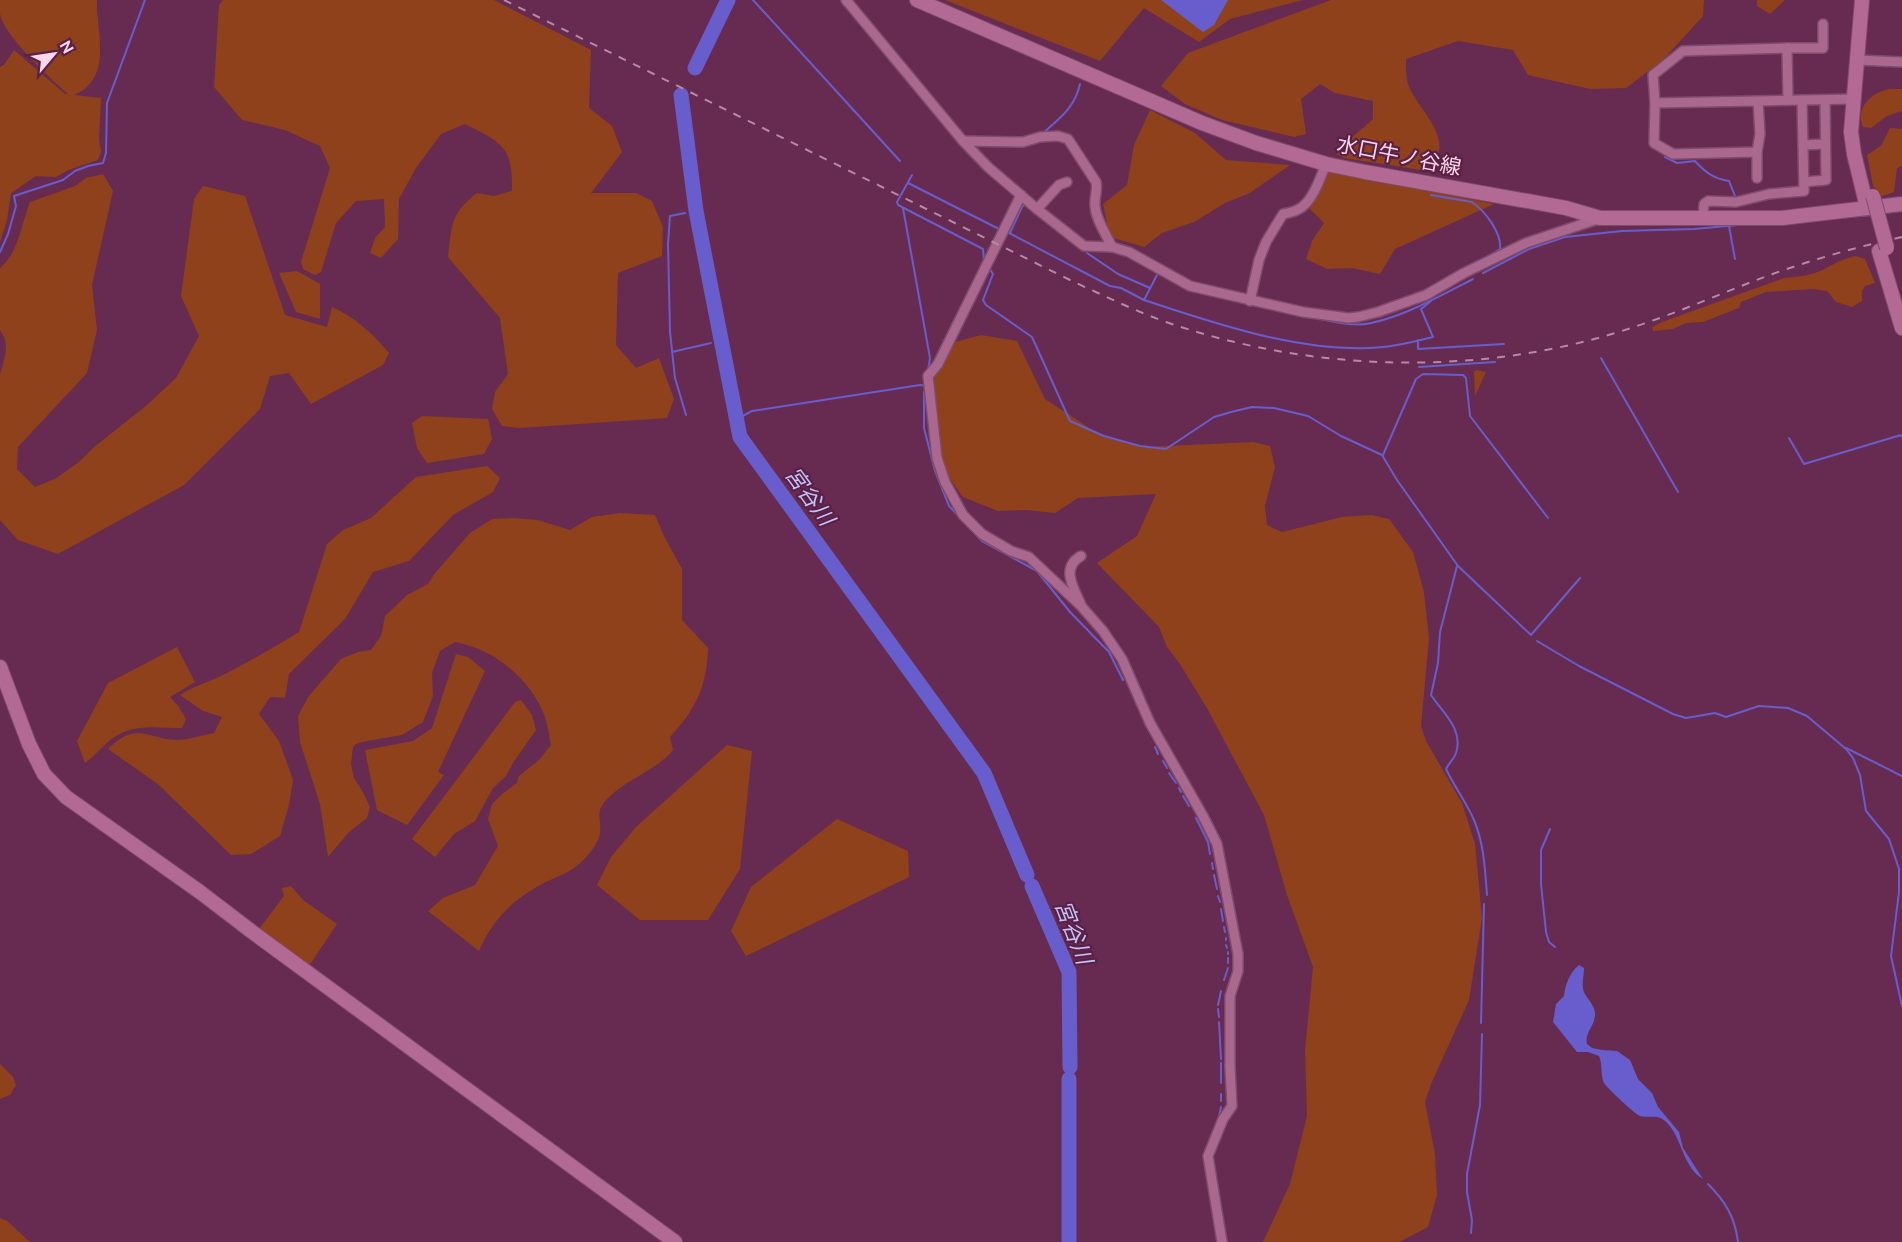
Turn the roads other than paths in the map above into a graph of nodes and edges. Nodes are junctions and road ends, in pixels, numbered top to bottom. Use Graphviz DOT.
graph roads {
  1 [pos="846,0"];
  2 [pos="917,0"];
  3 [pos="1862,0"];
  4 [pos="1823,24"];
  5 [pos="1787,48"];
  6 [pos="1857,60"];
  7 [pos="1902,62"];
  8 [pos="1854,99"];
  9 [pos="1788,100"];
  10 [pos="1802,100"];
  11 [pos="1825,100"];
  12 [pos="1758,101"];
  13 [pos="1655,103"];
  14 [pos="963,141"];
  15 [pos="1825,144"];
  16 [pos="1803,145"];
  17 [pos="1757,152"];
  18 [pos="1326,164"];
  19 [pos="1757,178"];
  20 [pos="1067,182"];
  21 [pos="1804,182"];
  22 [pos="1021,195"];
  23 [pos="1902,204"];
  24 [pos="1036,208"];
  25 [pos="1703,217"];
  26 [pos="1600,218"];
  27 [pos="1112,247"];
  28 [pos="1883,249"];
  29 [pos="1250,301"];
  30 [pos="1902,312"];
  31 [pos="1902,328"];
  32 [pos="1081,556"];
  33 [pos="1082,607"];
  34 [pos="0,667"];
  35 [pos="675,1242"];
  36 [pos="1222,1242"];
  1 -- 14 [label="street"];
  2 -- 18 [label="street, 水口牛ノ谷線"];
  3 -- 6 [label="street"];
  4 -- 5 [label="street"];
  5 -- 9 [label="street"];
  5 -- 13 [label="street"];
  6 -- 7 [label="street"];
  6 -- 8 [label="street"];
  8 -- 11 [label="street"];
  8 -- 28 [label="street, bridge"];
  9 -- 10 [label="street"];
  9 -- 12 [label="street"];
  10 -- 11 [label="street"];
  10 -- 16 [label="street"];
  11 -- 15 [label="street"];
  12 -- 13 [label="street"];
  12 -- 17 [label="street"];
  13 -- 17 [label="street"];
  14 -- 22 [label="street"];
  14 -- 27 [label="street"];
  15 -- 16 [label="street"];
  15 -- 21 [label="street"];
  16 -- 21 [label="street"];
  17 -- 19 [label="street"];
  18 -- 26 [label="street, 水口牛ノ谷線"];
  18 -- 29 [label="street"];
  20 -- 24 [label="street"];
  21 -- 25 [label="street"];
  22 -- 24 [label="street"];
  22 -- 33 [label="street"];
  23 -- 25 [label="street, 水口牛ノ谷線"];
  24 -- 27 [label="street"];
  25 -- 26 [label="street, 水口牛ノ谷線"];
  26 -- 29 [label="street"];
  27 -- 29 [label="street"];
  28 -- 30 [label="street"];
  28 -- 31 [label="street"];
  32 -- 33 [label="street"];
  33 -- 36 [label="street"];
  34 -- 35 [label="street"];
}
